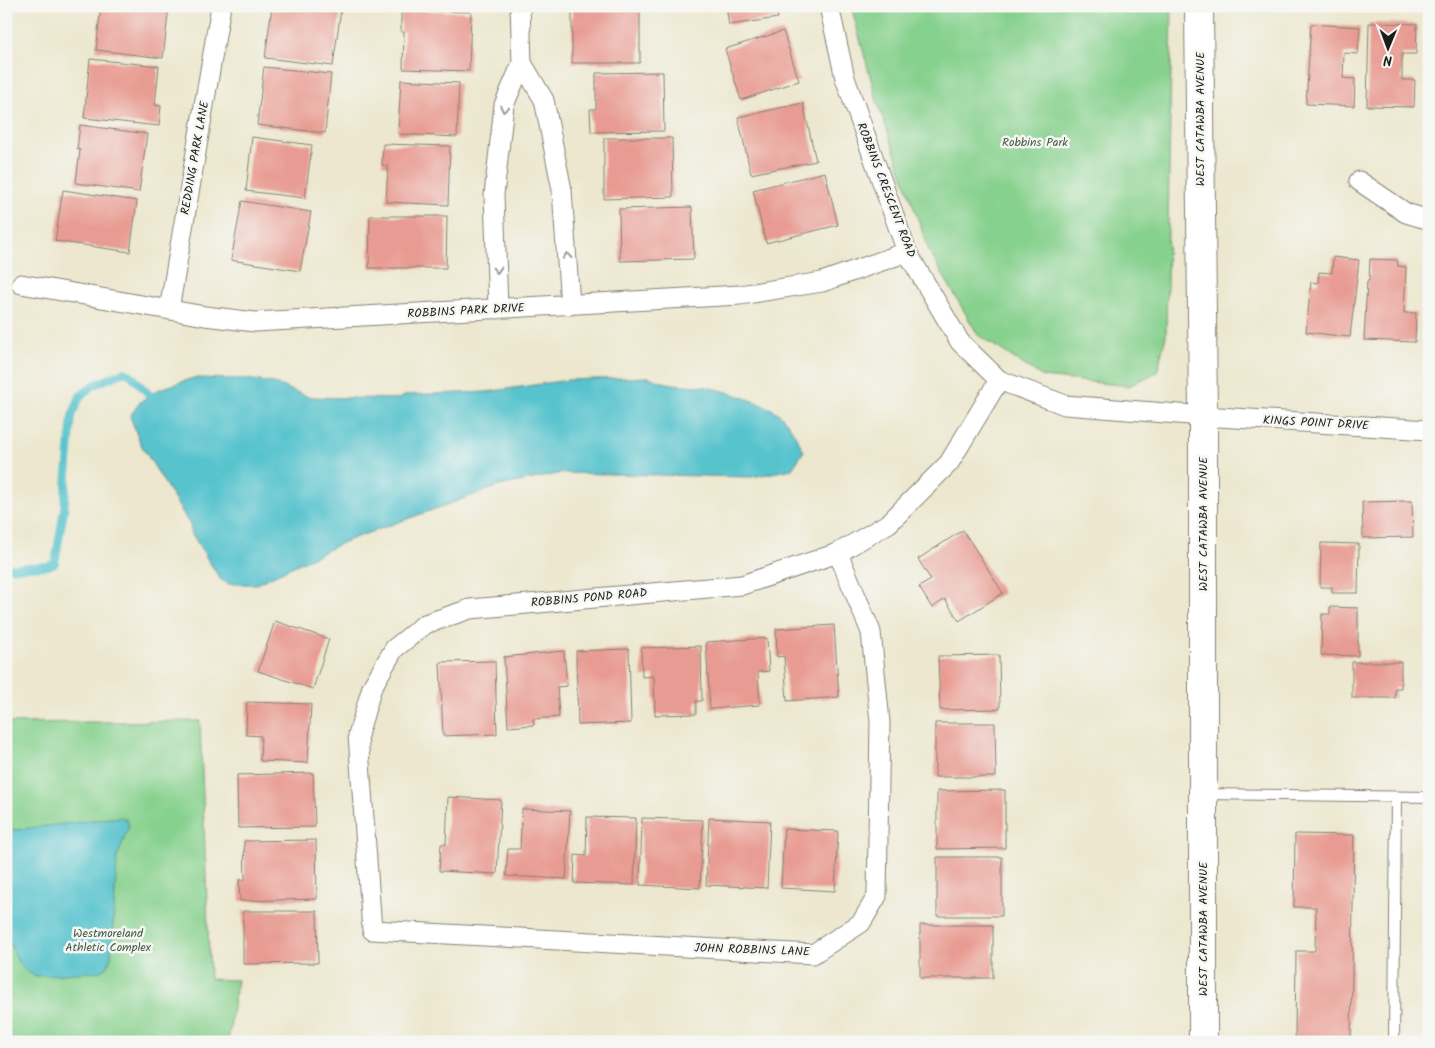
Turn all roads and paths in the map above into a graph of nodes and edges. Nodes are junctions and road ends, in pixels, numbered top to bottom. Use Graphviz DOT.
graph roads {
  1 [pos="221,6"];
  2 [pos="520,6"];
  3 [pos="829,6"];
  4 [pos="1199,6"];
  5 [pos="522,63"];
  6 [pos="1358,181"];
  7 [pos="1429,220"];
  8 [pos="907,252"];
  9 [pos="21,284"];
  10 [pos="570,305"];
  11 [pos="498,309"];
  12 [pos="169,310"];
  13 [pos="1000,380"];
  14 [pos="1203,416"];
  15 [pos="1429,430"];
  16 [pos="838,553"];
  17 [pos="1203,794"];
  18 [pos="1396,797"];
  19 [pos="1429,797"];
  20 [pos="372,930"];
  21 [pos="1203,1042"];
  22 [pos="1394,1042"];
  1 -- 12 [label="street, REDDING PARK LANE"];
  2 -- 5 [label="street"];
  3 -- 8 [label="street, ROBBINS CRESCENT ROAD"];
  4 -- 14 [label="main road, WEST CATAWBA AVENUE"];
  10 -- 5 [label="street, one-way"];
  5 -- 11 [label="street, one-way"];
  6 -- 7 [label="street"];
  8 -- 10 [label="street, ROBBINS PARK DRIVE"];
  8 -- 13 [label="street, ROBBINS CRESCENT ROAD"];
  9 -- 12 [label="street, ROBBINS PARK DRIVE"];
  10 -- 11 [label="street, ROBBINS PARK DRIVE"];
  11 -- 12 [label="street, ROBBINS PARK DRIVE"];
  13 -- 14 [label="street, ROBBINS CRESCENT ROAD"];
  13 -- 16 [label="street, ROBBINS POND ROAD"];
  14 -- 15 [label="street, KINGS POINT DRIVE"];
  14 -- 17 [label="main road, WEST CATAWBA AVENUE"];
  16 -- 20 [label="street, ROBBINS POND ROAD"];
  16 -- 20 [label="street, JOHN ROBBINS LANE"];
  17 -- 18 [label="lane"];
  17 -- 21 [label="main road, WEST CATAWBA AVENUE"];
  18 -- 19 [label="lane"];
  18 -- 22 [label="lane"];
}
